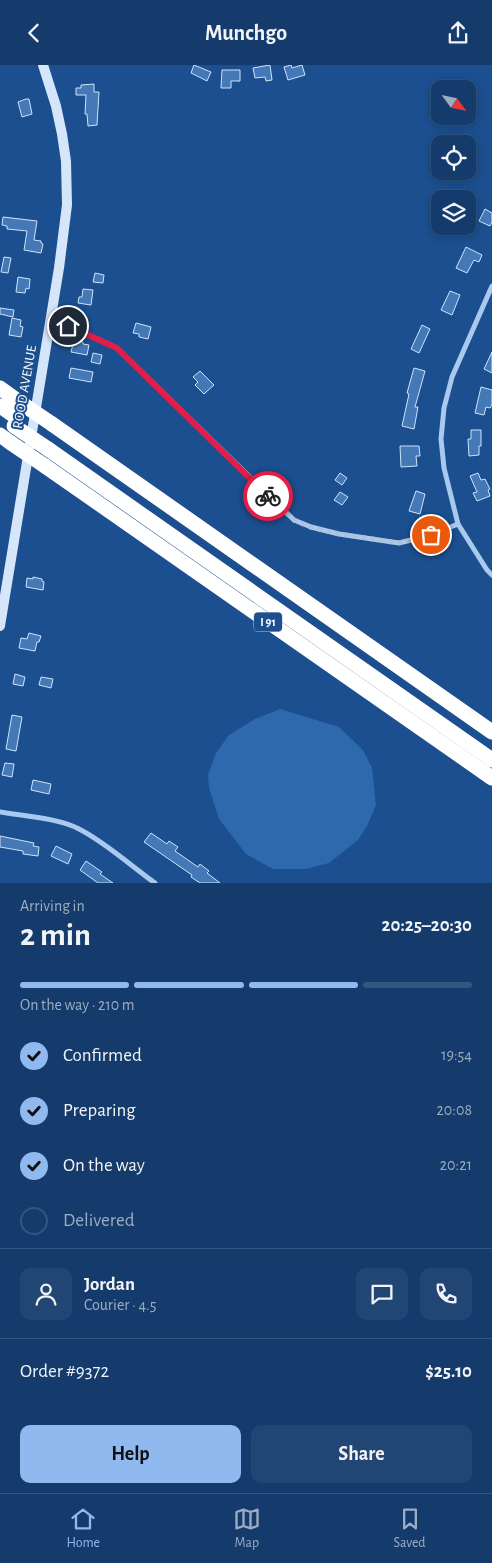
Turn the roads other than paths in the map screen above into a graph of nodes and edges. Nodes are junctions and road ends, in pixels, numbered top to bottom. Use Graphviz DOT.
graph roads {
  1 [pos="43,65"];
  2 [pos="492,287"];
  3 [pos="51,318"];
  4 [pos="0,388"];
  5 [pos="0,406"];
  6 [pos="0,416"];
  7 [pos="15,421"];
  8 [pos="6,439"];
  9 [pos="49,445"];
  10 [pos="458,524"];
  11 [pos="492,575"];
  12 [pos="0,626"];
  13 [pos="492,732"];
  14 [pos="492,750"];
  15 [pos="492,760"];
  16 [pos="492,778"];
  17 [pos="0,812"];
  18 [pos="155,883"];
  1 -- 3 [label="street, ROOD AVENUE"];
  2 -- 10 [label="street"];
  3 -- 10 [label="street"];
  3 -- 12 [label="street, ROOD AVENUE"];
  4 -- 13 [label="highway, bridge"];
  5 -- 7 [label="highway"];
  6 -- 7 [label="highway"];
  7 -- 9 [label="highway"];
  8 -- 16 [label="highway, I 91, bridge"];
  9 -- 14 [label="highway"];
  9 -- 15 [label="highway"];
  10 -- 11 [label="street"];
  17 -- 18 [label="street"];
}
